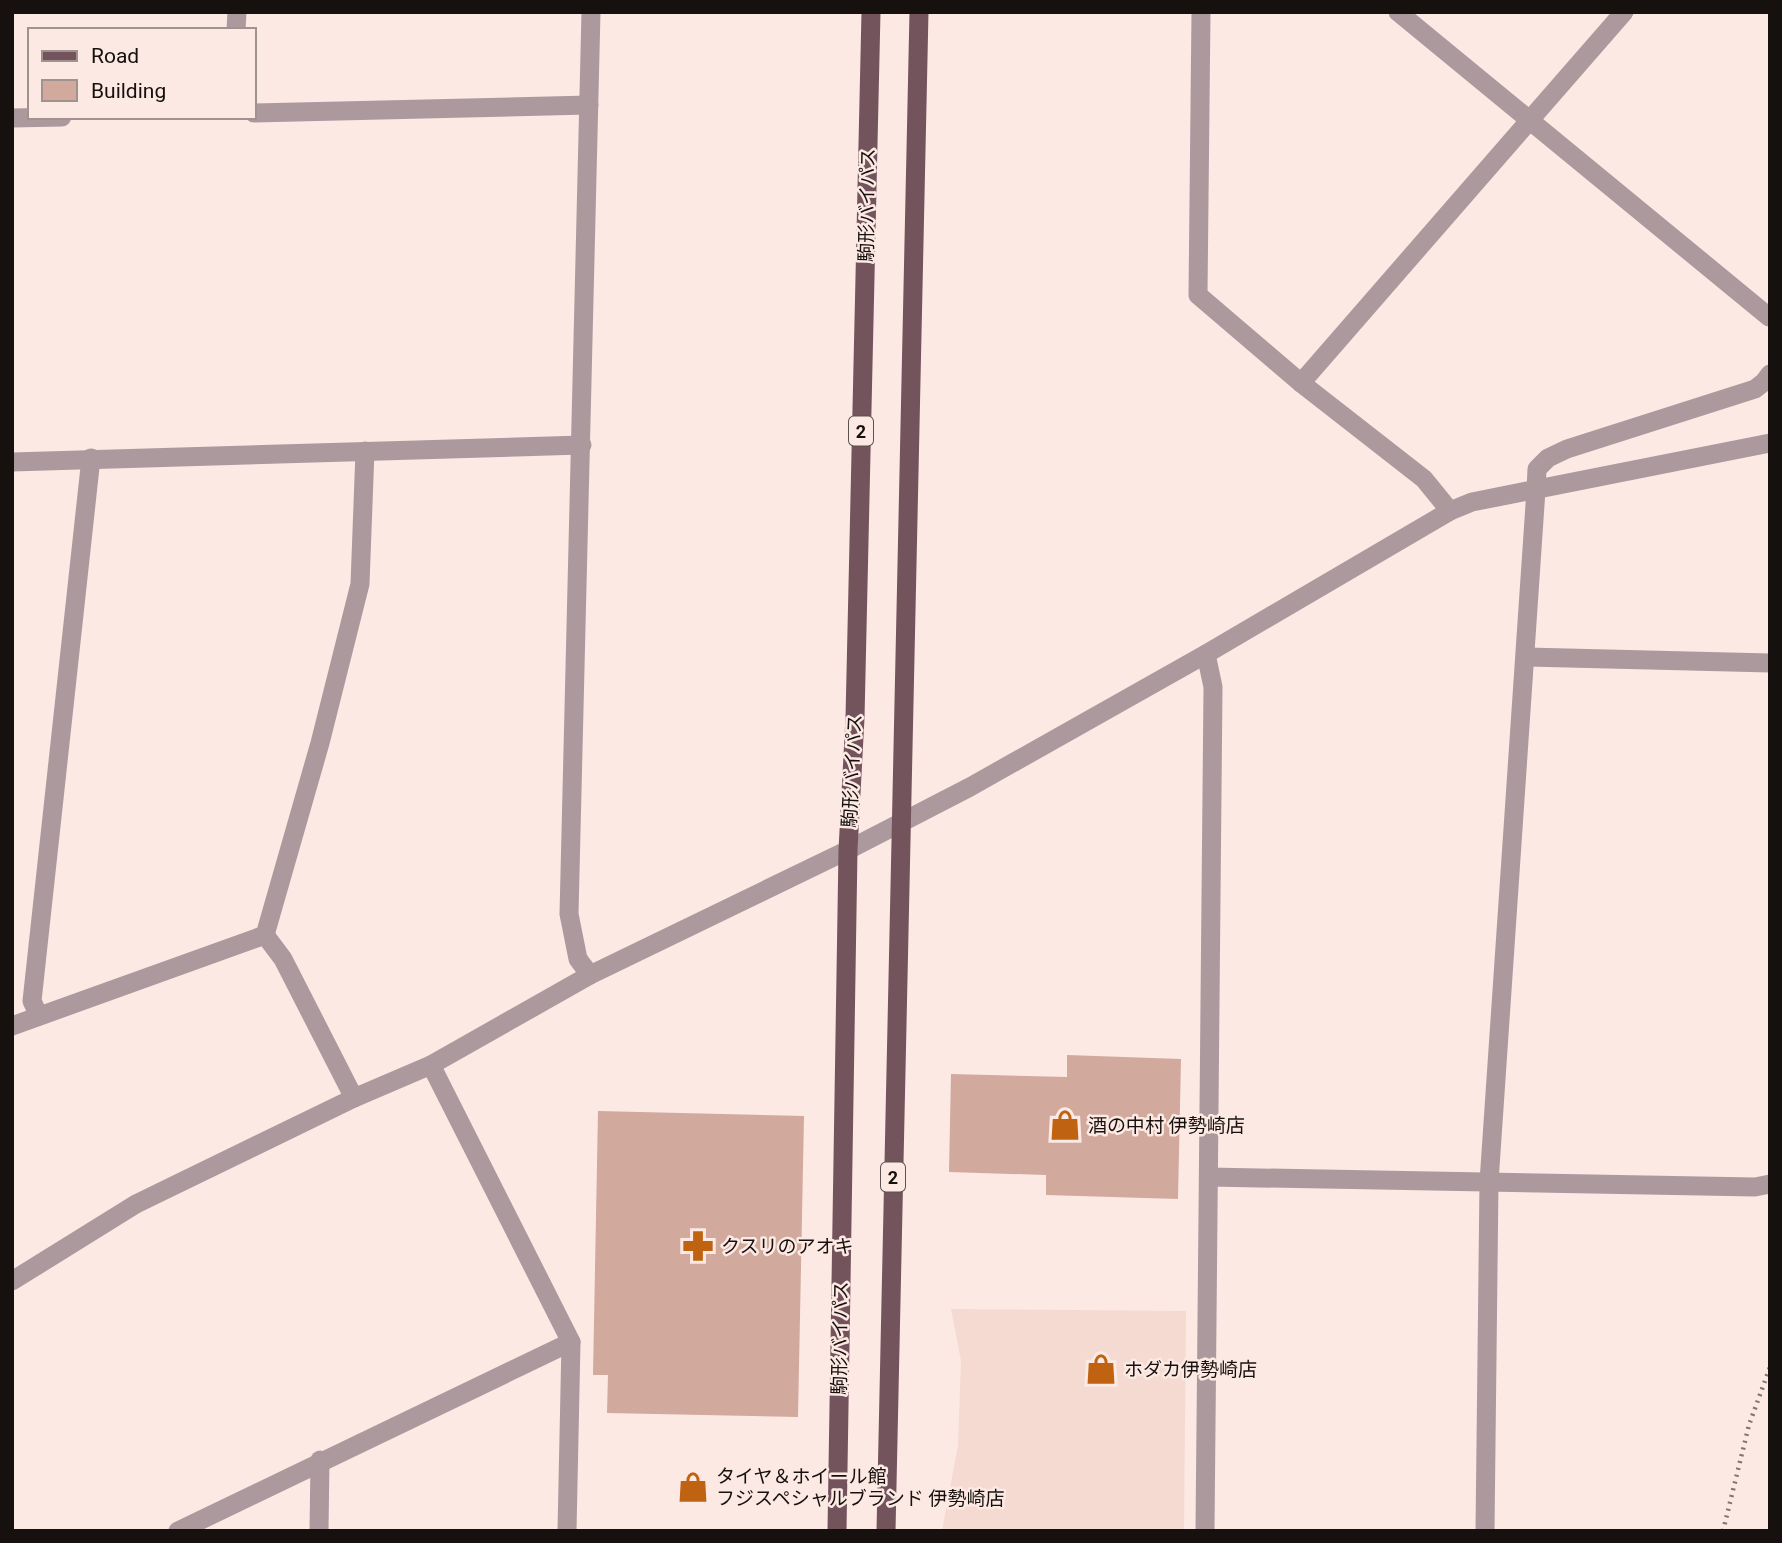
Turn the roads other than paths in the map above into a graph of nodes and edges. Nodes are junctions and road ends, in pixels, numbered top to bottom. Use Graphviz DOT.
graph roads {
  1 [pos="591,12"];
  2 [pos="871,12"];
  3 [pos="919,12"];
  4 [pos="1201,12"];
  5 [pos="1398,12"];
  6 [pos="1624,12"];
  7 [pos="589,105"];
  8 [pos="256,114"];
  9 [pos="1529,121"];
  10 [pos="1770,317"];
  11 [pos="1770,374"];
  12 [pos="1301,383"];
  13 [pos="1770,443"];
  14 [pos="582,445"];
  15 [pos="365,451"];
  16 [pos="91,458"];
  17 [pos="12,462"];
  18 [pos="1536,490"];
  19 [pos="1450,512"];
  20 [pos="1206,654"];
  21 [pos="1527,657"];
  22 [pos="1770,663"];
  23 [pos="900,823"];
  24 [pos="848,850"];
  25 [pos="265,934"];
  26 [pos="590,975"];
  27 [pos="39,1016"];
  28 [pos="12,1026"];
  29 [pos="431,1065"];
  30 [pos="354,1098"];
  31 [pos="1209,1177"];
  32 [pos="1489,1182"];
  33 [pos="1770,1184"];
  34 [pos="12,1281"];
  35 [pos="571,1342"];
  36 [pos="320,1460"];
  37 [pos="178,1531"];
  38 [pos="319,1531"];
  39 [pos="567,1531"];
  40 [pos="837,1531"];
  41 [pos="886,1531"];
  42 [pos="1205,1531"];
  43 [pos="1485,1531"];
  1 -- 7 [label="street"];
  2 -- 24 [label="main road, 駒形バイパス / 2"];
  3 -- 23 [label="main road, 2"];
  4 -- 12 [label="street"];
  5 -- 9 [label="street"];
  6 -- 9 [label="street"];
  7 -- 8 [label="street"];
  7 -- 14 [label="street"];
  9 -- 10 [label="street"];
  9 -- 12 [label="street"];
  11 -- 18 [label="street"];
  12 -- 19 [label="street"];
  13 -- 18 [label="street"];
  14 -- 15 [label="street"];
  14 -- 26 [label="street"];
  15 -- 16 [label="street"];
  15 -- 25 [label="street"];
  16 -- 17 [label="street"];
  16 -- 27 [label="street"];
  18 -- 19 [label="street"];
  18 -- 21 [label="street"];
  19 -- 20 [label="street"];
  20 -- 23 [label="street"];
  20 -- 31 [label="street"];
  21 -- 22 [label="street"];
  21 -- 32 [label="street"];
  23 -- 24 [label="street"];
  23 -- 41 [label="main road, 2"];
  24 -- 26 [label="street"];
  24 -- 40 [label="main road, 駒形バイパス / 2"];
  25 -- 27 [label="street"];
  25 -- 30 [label="street"];
  26 -- 29 [label="street"];
  27 -- 28 [label="street"];
  29 -- 30 [label="street"];
  29 -- 35 [label="street"];
  30 -- 34 [label="street"];
  31 -- 32 [label="street"];
  31 -- 42 [label="street"];
  32 -- 33 [label="street"];
  32 -- 43 [label="street"];
  35 -- 36 [label="street"];
  35 -- 39 [label="street"];
  36 -- 37 [label="street"];
  36 -- 38 [label="street"];
}
